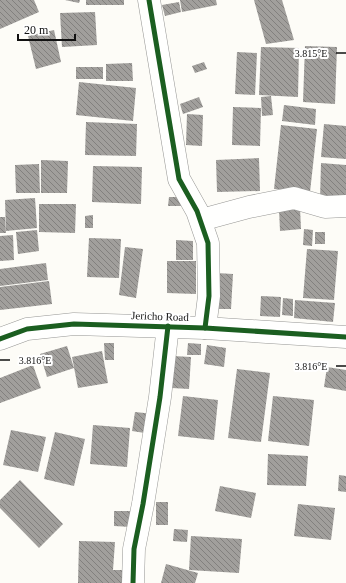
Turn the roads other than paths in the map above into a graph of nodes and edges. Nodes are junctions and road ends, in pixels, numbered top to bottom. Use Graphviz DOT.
graph roads {
  1 [pos="149,0"];
  2 [pos="346,206"];
  3 [pos="201,220"];
  4 [pos="168,326"];
  5 [pos="205,328"];
  6 [pos="346,337"];
  7 [pos="0,339"];
  8 [pos="133,583"];
  1 -- 3 [label="street"];
  2 -- 3 [label="street"];
  3 -- 5 [label="street"];
  4 -- 5 [label="street, Jericho Road"];
  4 -- 7 [label="street, Jericho Road"];
  4 -- 8 [label="street"];
  5 -- 6 [label="street, Jericho Road"];
}
